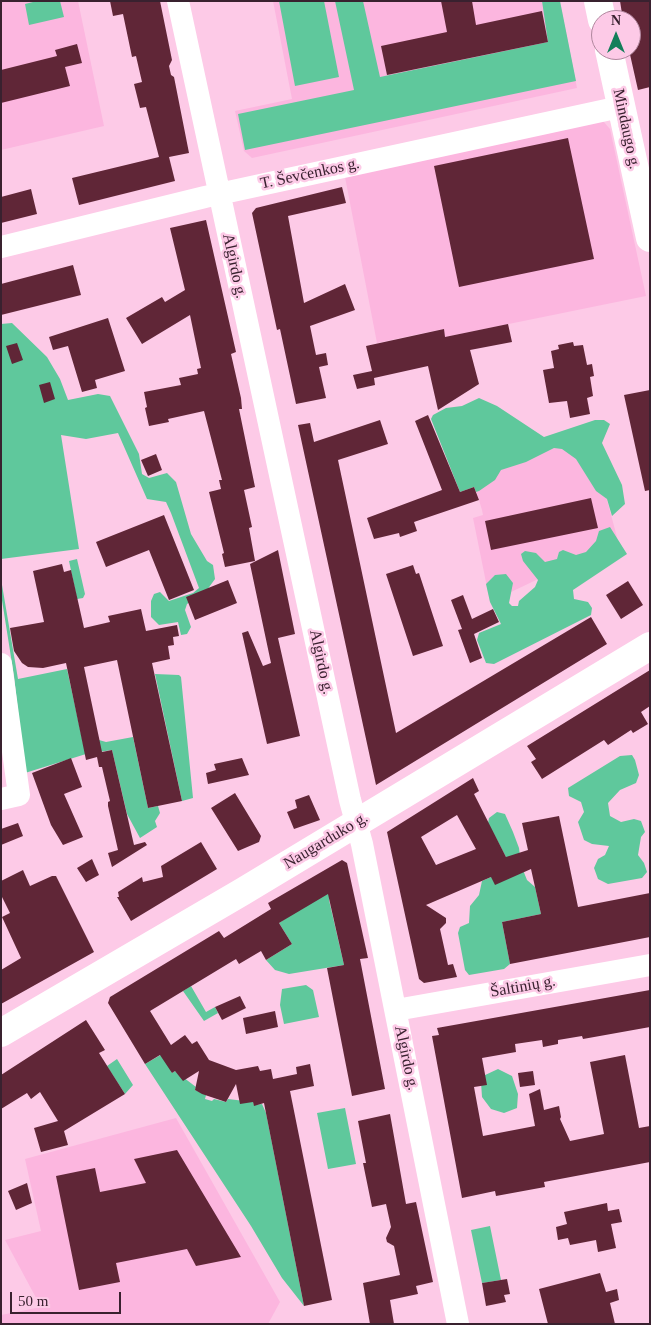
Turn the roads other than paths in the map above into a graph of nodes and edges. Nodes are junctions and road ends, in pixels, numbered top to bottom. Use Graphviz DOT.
graph roads {
  1 [pos="178,1"];
  2 [pos="611,60"];
  3 [pos="620,108"];
  4 [pos="219,194"];
  5 [pos="650,238"];
  6 [pos="1,247"];
  7 [pos="650,646"];
  8 [pos="1,664"];
  9 [pos="1,799"];
  10 [pos="356,822"];
  11 [pos="650,964"];
  12 [pos="396,1010"];
  13 [pos="1,1033"];
  14 [pos="458,1324"];
  1 -- 4 [label="street, Algirdo g."];
  2 -- 3 [label="main road, Mindaugo g."];
  3 -- 4 [label="street, T. Ševčenkos g."];
  3 -- 5 [label="main road, Mindaugo g."];
  4 -- 6 [label="street, T. Ševčenkos g."];
  4 -- 10 [label="street, Algirdo g."];
  7 -- 10 [label="main road, Naugarduko g."];
  8 -- 9 [label="street"];
  10 -- 12 [label="street, Algirdo g."];
  10 -- 13 [label="main road, Naugarduko g."];
  11 -- 12 [label="street, Šaltinių g."];
  12 -- 14 [label="street, Algirdo g."];
}
